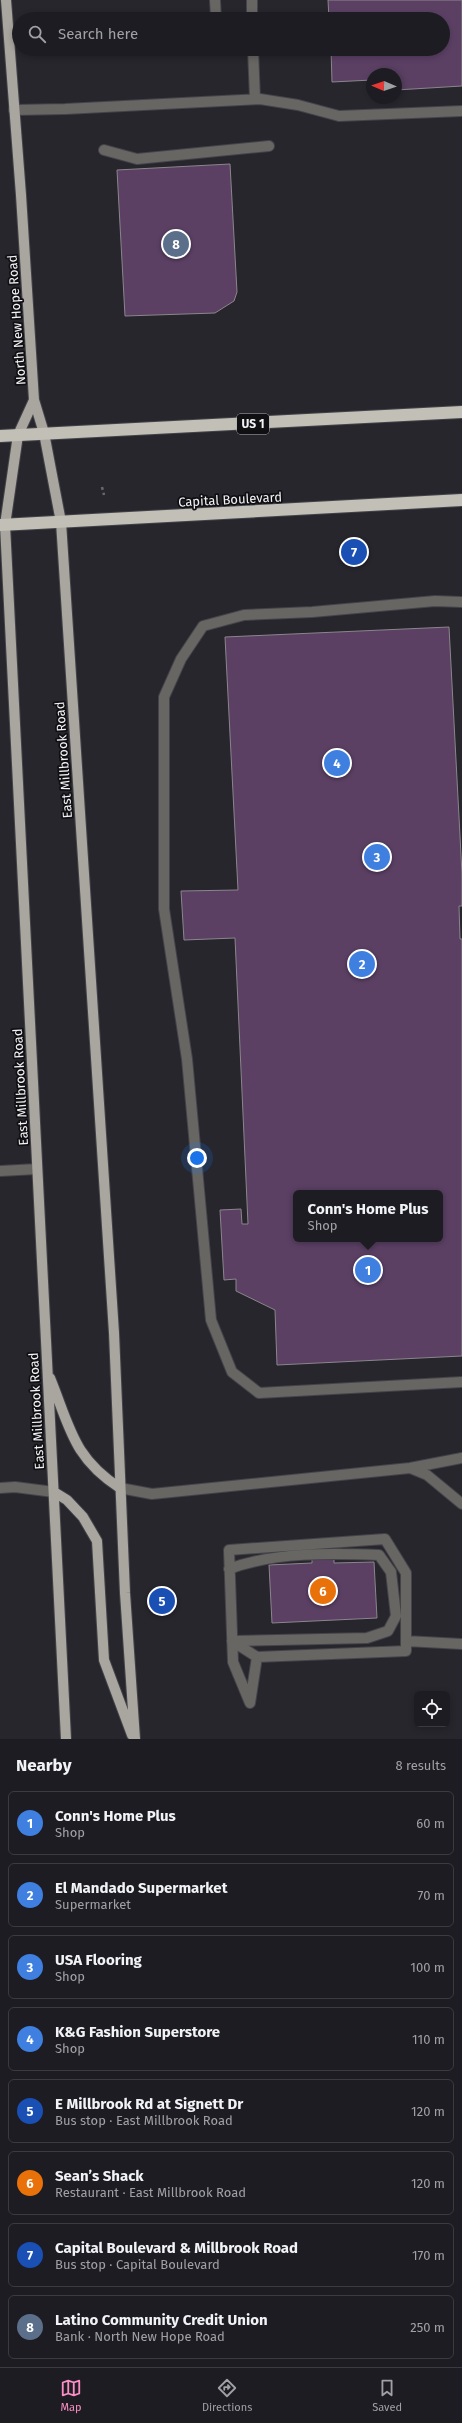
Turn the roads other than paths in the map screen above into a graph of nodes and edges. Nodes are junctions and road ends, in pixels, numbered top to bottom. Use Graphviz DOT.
graph roads {
  1 [pos="6,0"];
  2 [pos="214,0"];
  3 [pos="252,0"];
  4 [pos="215,12"];
  5 [pos="252,12"];
  6 [pos="253,56"];
  7 [pos="255,99"];
  8 [pos="14,110"];
  9 [pos="462,111"];
  10 [pos="269,146"];
  11 [pos="104,150"];
  12 [pos="34,400"];
  13 [pos="462,412"];
  14 [pos="44,433"];
  15 [pos="18,435"];
  16 [pos="0,436"];
  17 [pos="462,500"];
  18 [pos="61,522"];
  19 [pos="2,525"];
  20 [pos="462,602"];
  21 [pos="37,1168"];
  22 [pos="0,1171"];
  23 [pos="47,1371"];
  24 [pos="462,1382"];
  25 [pos="462,1458"];
  26 [pos="410,1468"];
  27 [pos="0,1488"];
  28 [pos="120,1488"];
  29 [pos="54,1492"];
  30 [pos="462,1504"];
  31 [pos="230,1569"];
  32 [pos="232,1641"];
  33 [pos="406,1641"];
  34 [pos="462,1644"];
  35 [pos="257,1657"];
  36 [pos="66,1739"];
  37 [pos="134,1739"];
  1 -- 8 [label="main road, North New Hope Road"];
  2 -- 4 [label="street"];
  3 -- 5 [label="street"];
  6 -- 7 [label="street"];
  7 -- 8 [label="street"];
  7 -- 9 [label="street"];
  8 -- 12 [label="main road, North New Hope Road"];
  10 -- 11 [label="street"];
  12 -- 14 [label="main road, North New Hope Road"];
  12 -- 15 [label="main road, North New Hope Road"];
  13 -- 14 [label="highway, US 1"];
  14 -- 15 [label="highway, US 1"];
  14 -- 18 [label="main road, North New Hope Road"];
  15 -- 16 [label="highway, US 1"];
  15 -- 19 [label="main road, East Millbrook Road"];
  17 -- 18 [label="highway, Capital Boulevard"];
  18 -- 19 [label="highway, Capital Boulevard"];
  18 -- 28 [label="main road, East Millbrook Road"];
  19 -- 21 [label="main road, East Millbrook Road"];
  20 -- 24 [label="street"];
  21 -- 22 [label="street"];
  21 -- 23 [label="main road, East Millbrook Road"];
  23 -- 28 [label="main road"];
  23 -- 29 [label="main road, East Millbrook Road"];
  25 -- 26 [label="street"];
  26 -- 28 [label="street"];
  26 -- 30 [label="street"];
  27 -- 29 [label="street"];
  28 -- 37 [label="main road, East Millbrook Road"];
  29 -- 36 [label="main road, East Millbrook Road"];
  29 -- 37 [label="main road"];
  31 -- 32 [label="street"];
  31 -- 32 [label="street"];
  31 -- 33 [label="street"];
  32 -- 35 [label="street"];
  32 -- 35 [label="street"];
  33 -- 34 [label="street"];
  33 -- 35 [label="street"];
}
